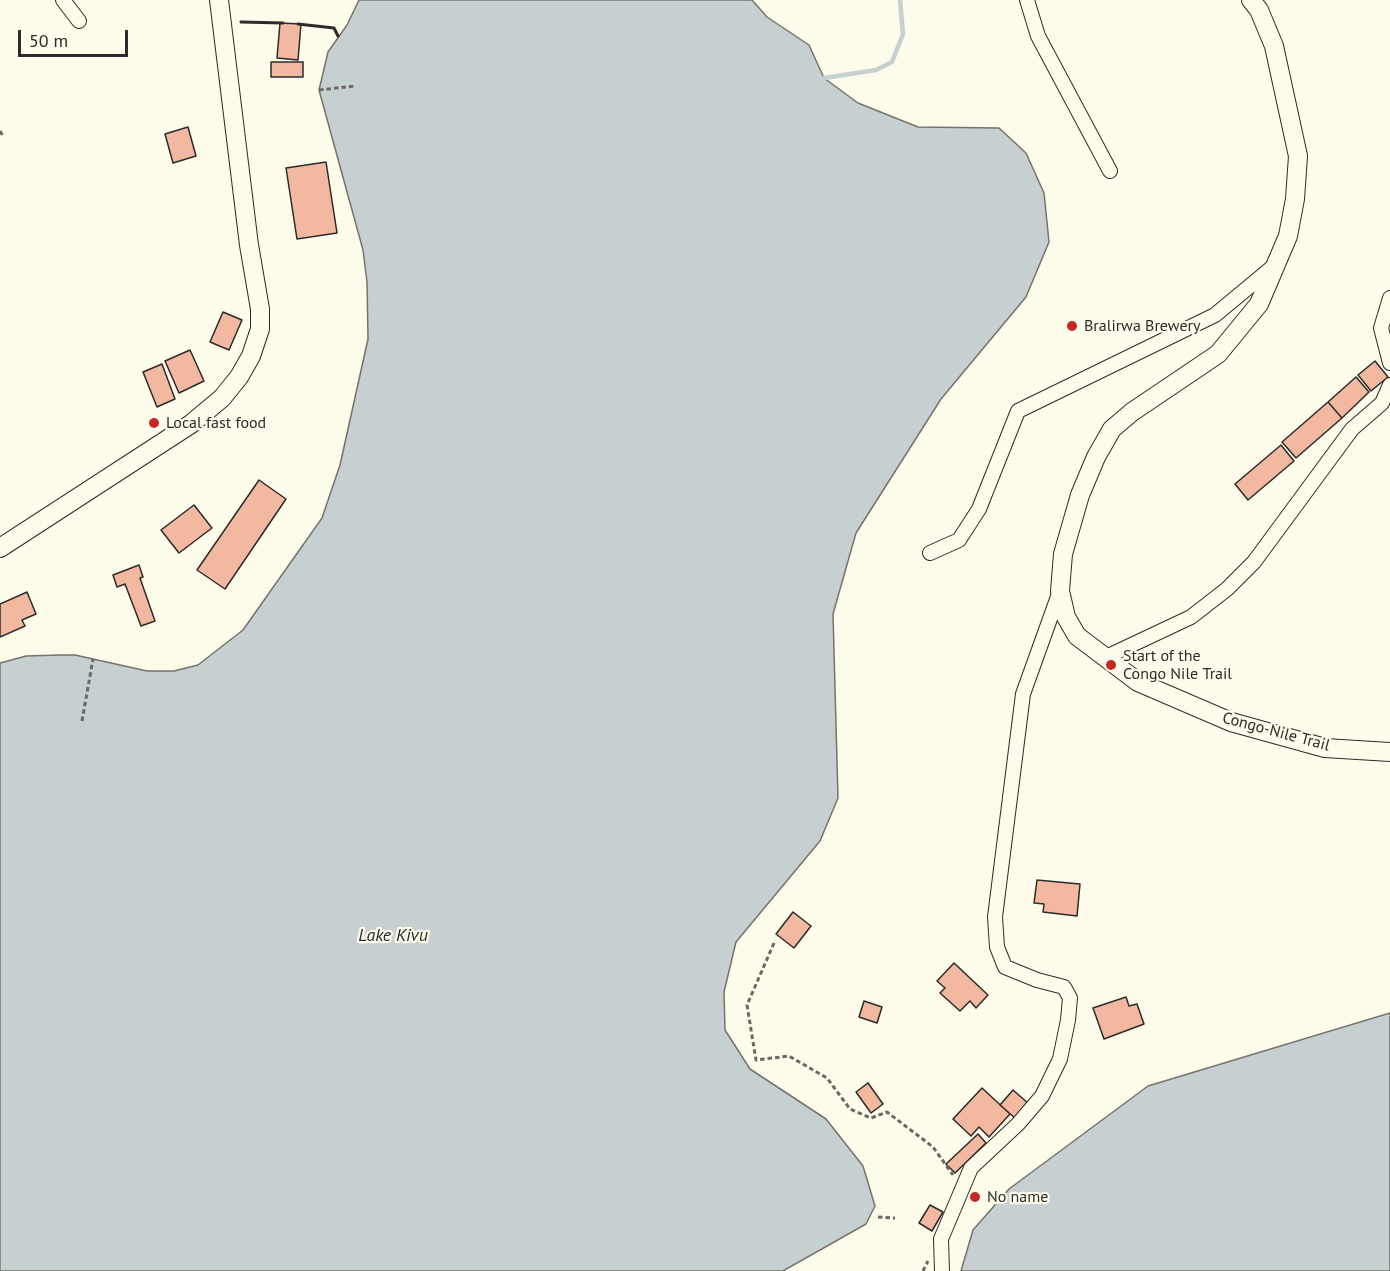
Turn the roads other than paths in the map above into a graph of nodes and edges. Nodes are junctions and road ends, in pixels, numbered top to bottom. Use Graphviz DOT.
graph roads {
  1 [pos="63,0"];
  2 [pos="219,0"];
  3 [pos="1027,0"];
  4 [pos="1251,0"];
  5 [pos="79,21"];
  6 [pos="1110,171"];
  7 [pos="1276,265"];
  8 [pos="1390,298"];
  9 [pos="1390,363"];
  10 [pos="1390,385"];
  11 [pos="0,548"];
  12 [pos="930,553"];
  13 [pos="1060,591"];
  14 [pos="1104,658"];
  15 [pos="1390,752"];
  16 [pos="942,1271"];
  1 -- 5 [label="street"];
  2 -- 11 [label="main road"];
  3 -- 6 [label="street"];
  4 -- 7 [label="main road, Congo-Nile Trail"];
  7 -- 12 [label="street"];
  7 -- 13 [label="main road, Congo-Nile Trail"];
  8 -- 9 [label="street"];
  10 -- 14 [label="street"];
  13 -- 14 [label="main road, Congo-Nile Trail"];
  13 -- 16 [label="street"];
  14 -- 15 [label="main road, Congo-Nile Trail"];
}
